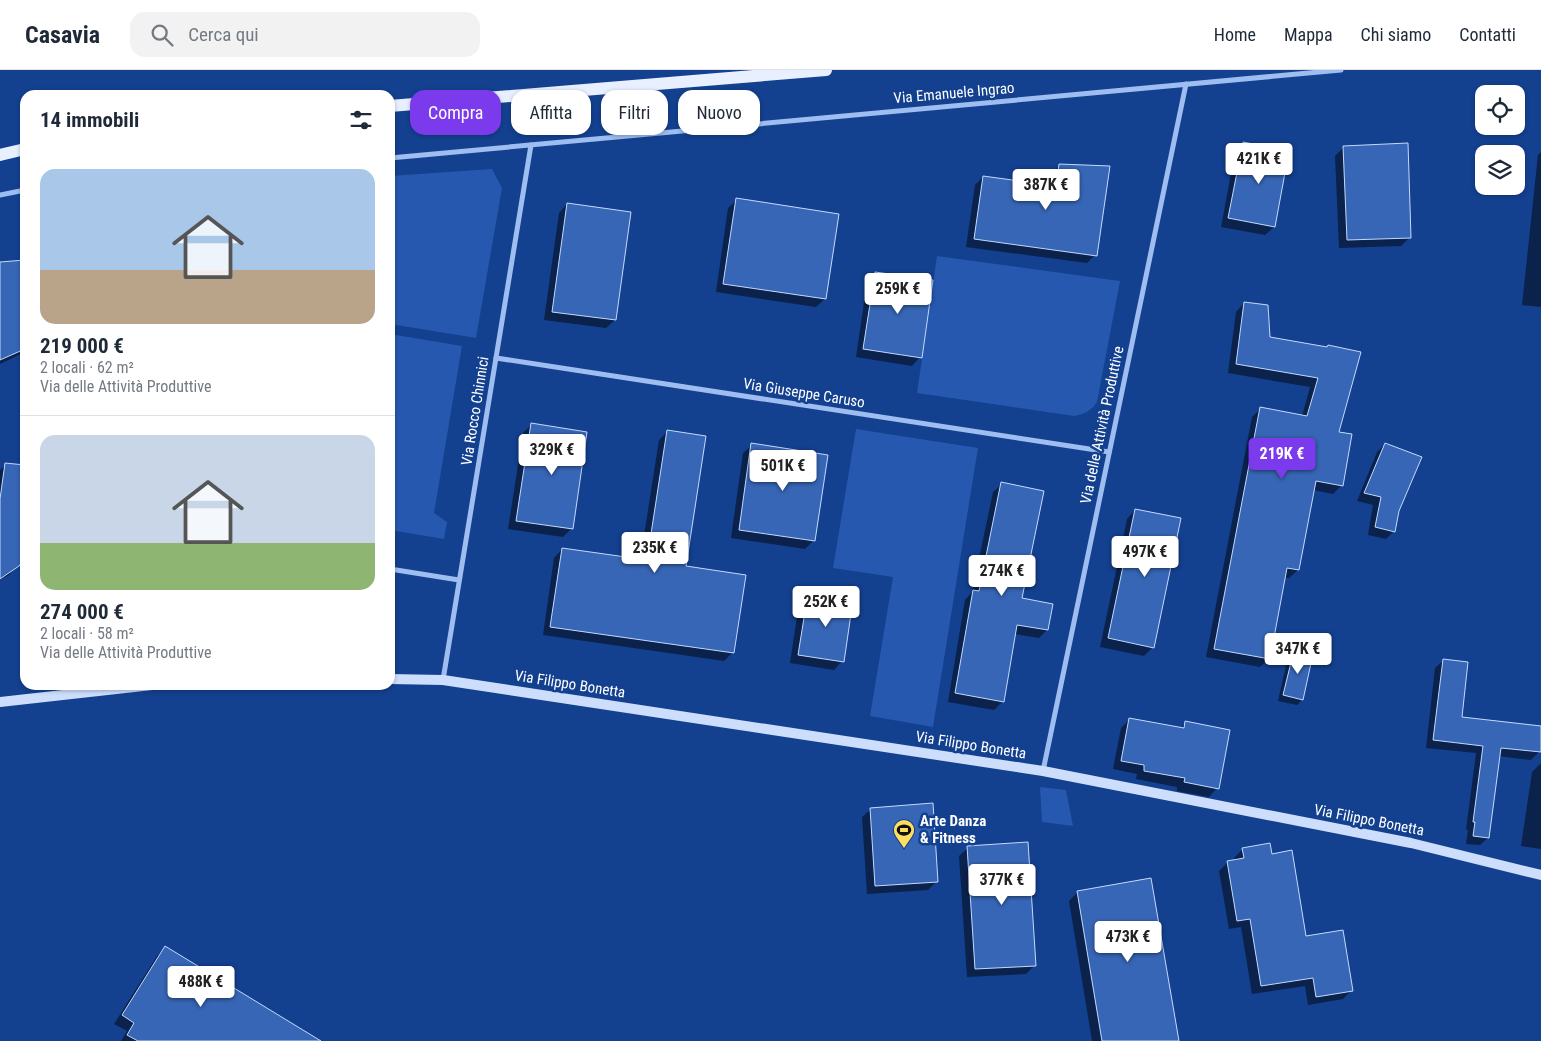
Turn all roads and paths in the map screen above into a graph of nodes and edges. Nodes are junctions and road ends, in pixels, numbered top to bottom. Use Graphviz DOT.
graph roads {
  1 [pos="826,70"];
  2 [pos="1341,70"];
  3 [pos="1186,84"];
  4 [pos="395,106"];
  5 [pos="531,145"];
  6 [pos="20,150"];
  7 [pos="0,154"];
  8 [pos="395,158"];
  9 [pos="20,191"];
  10 [pos="0,195"];
  11 [pos="496,358"];
  12 [pos="1109,452"];
  13 [pos="395,570"];
  14 [pos="459,580"];
  15 [pos="395,679"];
  16 [pos="443,680"];
  17 [pos="107,690"];
  18 [pos="0,702"];
  19 [pos="1043,771"];
  20 [pos="1541,875"];
  1 -- 4 [label="main road"];
  2 -- 3 [label="street, Via Emanuele Ingrao"];
  3 -- 5 [label="street, Via Emanuele Ingrao"];
  3 -- 12 [label="street, Via delle Attività Produttive"];
  5 -- 8 [label="street, Via Emanuele Ingrao"];
  5 -- 11 [label="street, Via Rocco Chinnici"];
  6 -- 7 [label="main road"];
  9 -- 10 [label="street"];
  11 -- 12 [label="street, Via Giuseppe Caruso"];
  11 -- 14 [label="street, Via Rocco Chinnici"];
  12 -- 19 [label="street, Via delle Attività Produttive"];
  13 -- 14 [label="street"];
  14 -- 16 [label="street, Via Rocco Chinnici"];
  15 -- 16 [label="street, Via Filippo Bonetta"];
  16 -- 19 [label="street, Via Filippo Bonetta"];
  17 -- 18 [label="street"];
  19 -- 20 [label="street, Via Filippo Bonetta"];
}
